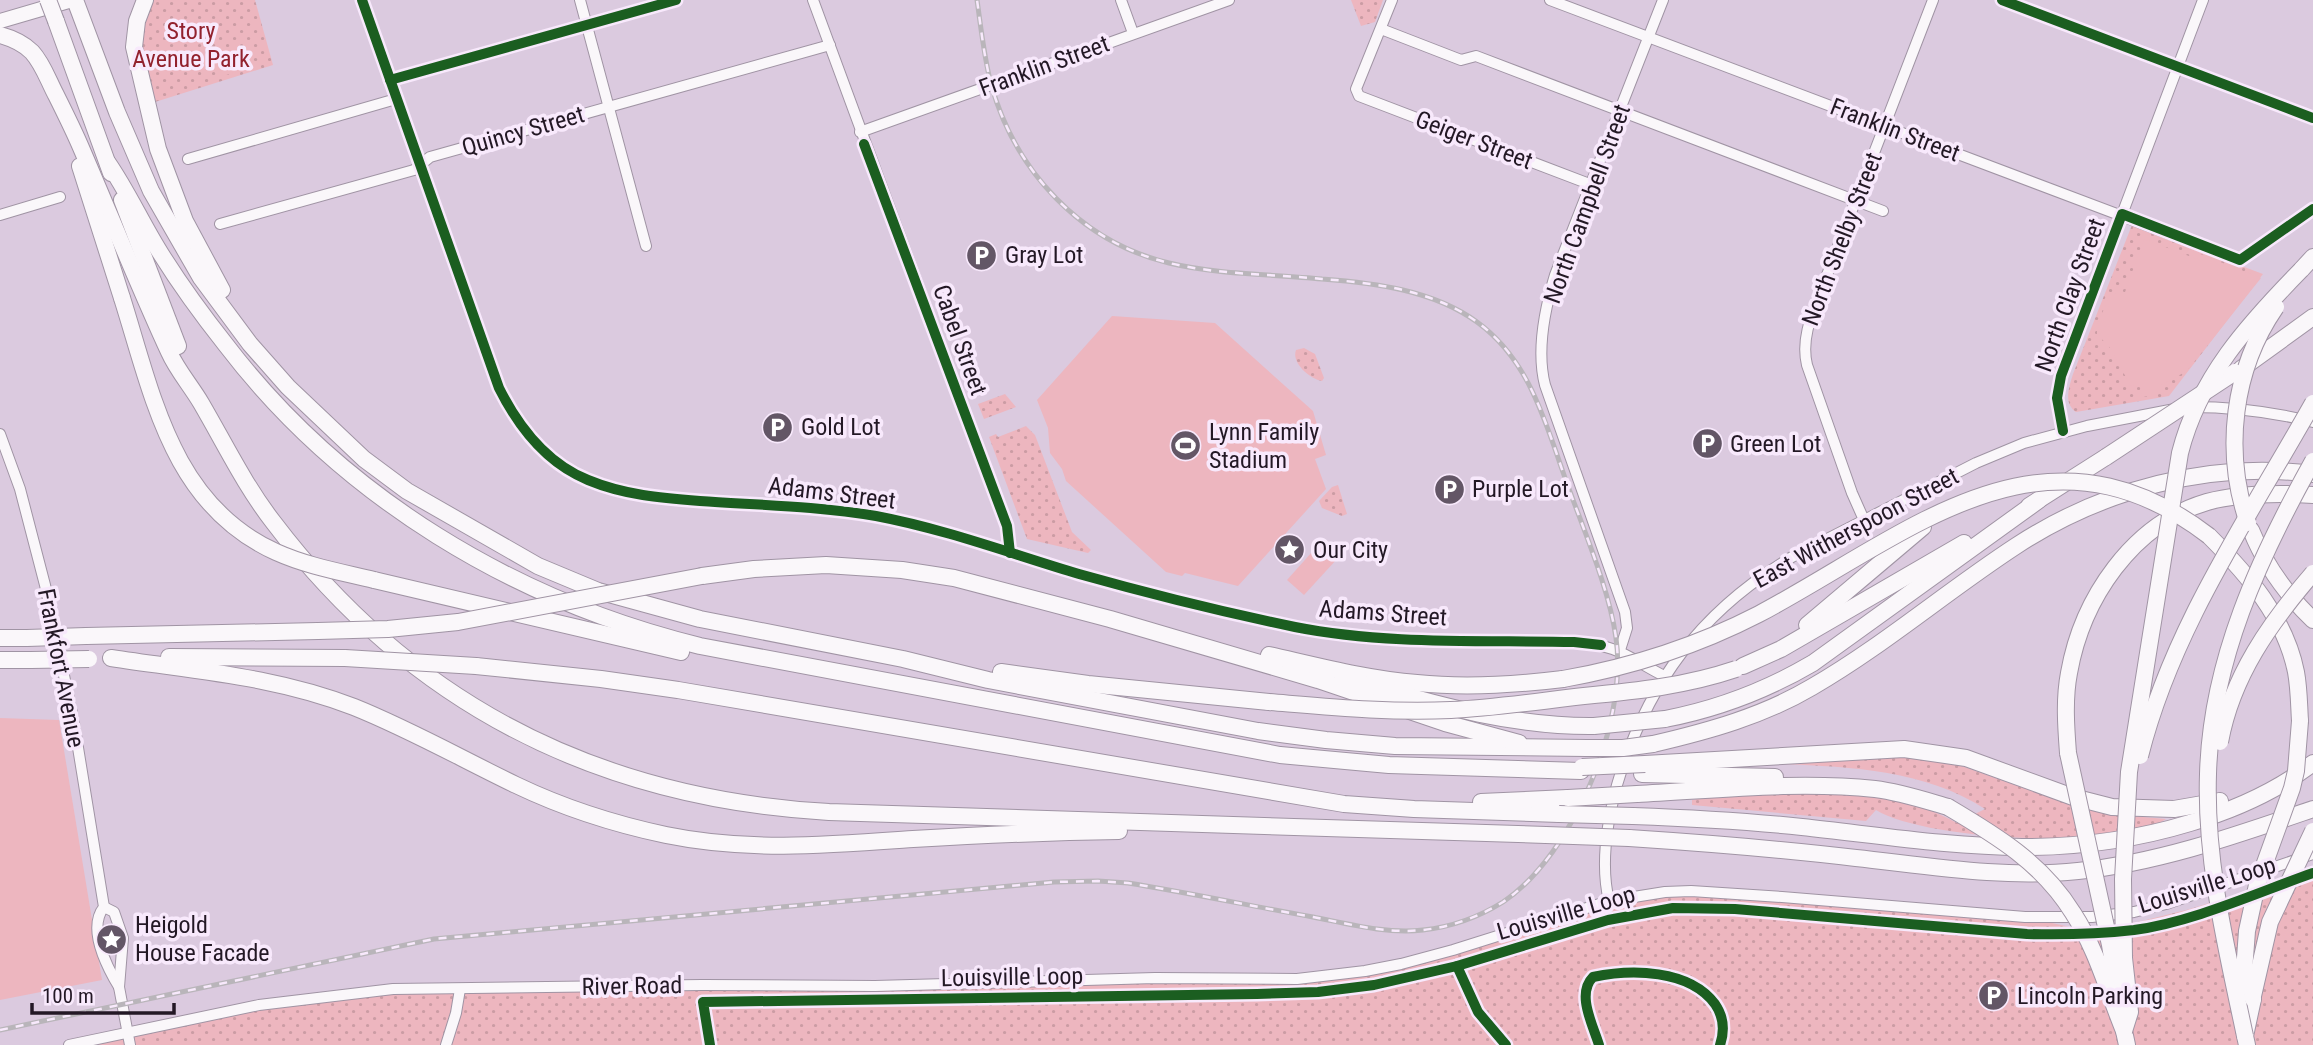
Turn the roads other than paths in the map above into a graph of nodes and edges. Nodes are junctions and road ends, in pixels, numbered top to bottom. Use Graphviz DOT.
graph roads {
  1 [pos="48,0"];
  2 [pos="145,0"];
  3 [pos="580,0"];
  4 [pos="676,0"];
  5 [pos="813,0"];
  6 [pos="1121,0"];
  7 [pos="1230,0"];
  8 [pos="1392,0"];
  9 [pos="1550,0"];
  10 [pos="1663,0"];
  11 [pos="1933,0"];
  12 [pos="2002,0"];
  13 [pos="2203,0"];
  14 [pos="365,1"];
  15 [pos="76,4"];
  16 [pos="0,21"];
  17 [pos="587,25"];
  18 [pos="1381,29"];
  19 [pos="1133,33"];
  20 [pos="0,35"];
  21 [pos="1649,37"];
  22 [pos="830,45"];
  23 [pos="2177,68"];
  24 [pos="390,80"];
  25 [pos="55,94"];
  26 [pos="397,99"];
  27 [pos="610,106"];
  28 [pos="1620,110"];
  29 [pos="2313,118"];
  30 [pos="1885,126"];
  31 [pos="860,132"];
  32 [pos="188,159"];
  33 [pos="108,163"];
  34 [pos="420,165"];
  35 [pos="1592,185"];
  36 [pos="60,197"];
  37 [pos="1856,200"];
  38 [pos="2313,209"];
  39 [pos="1882,211"];
  40 [pos="0,215"];
  41 [pos="2122,215"];
  42 [pos="220,224"];
  43 [pos="646,246"];
  44 [pos="2313,257"];
  45 [pos="2301,270"];
  46 [pos="2313,317"];
  47 [pos="201,403"];
  48 [pos="2313,403"];
  49 [pos="2313,422"];
  50 [pos="2063,431"];
  51 [pos="0,434"];
  52 [pos="2313,461"];
  53 [pos="2313,474"];
  54 [pos="2313,495"];
  55 [pos="1967,500"];
  56 [pos="2039,500"];
  57 [pos="427,502"];
  58 [pos="1864,520"];
  59 [pos="1010,553"];
  60 [pos="2313,573"];
  61 [pos="1110,619"];
  62 [pos="2313,620"];
  63 [pos="0,638"];
  64 [pos="1620,650"];
  65 [pos="1269,655"];
  66 [pos="111,658"];
  67 [pos="903,659"];
  68 [pos="0,660"];
  69 [pos="1740,668"];
  70 [pos="852,675"];
  71 [pos="1664,676"];
  72 [pos="1538,748"];
  73 [pos="2313,754"];
  74 [pos="2313,763"];
  75 [pos="1644,769"];
  76 [pos="1269,793"];
  77 [pos="1948,807"];
  78 [pos="2313,809"];
  79 [pos="2210,810"];
  80 [pos="1373,831"];
  81 [pos="2313,831"];
  82 [pos="2124,837"];
  83 [pos="2313,854"];
  84 [pos="1609,901"];
  85 [pos="104,907"];
  86 [pos="119,987"];
  87 [pos="460,989"];
  88 [pos="2253,999"];
  89 [pos="2125,1038"];
  90 [pos="128,1039"];
  91 [pos="2246,1040"];
  92 [pos="69,1045"];
  93 [pos="446,1045"];
  1 -- 33 [label="highway, bridge"];
  2 -- 57 [label="highway"];
  3 -- 17 [label="street"];
  4 -- 17 [label="street"];
  5 -- 22 [label="street, Cabel Street"];
  6 -- 19 [label="street"];
  7 -- 19 [label="street, Franklin Street"];
  8 -- 18 [label="street"];
  9 -- 21 [label="street, Franklin Street"];
  10 -- 21 [label="street, North Campbell Street"];
  11 -- 30 [label="street, North Shelby Street"];
  12 -- 23 [label="street"];
  13 -- 23 [label="street, North Clay Street"];
  14 -- 24 [label="street, Adams Street"];
  15 -- 16 [label="main road"];
  15 -- 57 [label="highway"];
  17 -- 24 [label="street"];
  17 -- 27 [label="street"];
  18 -- 28 [label="street"];
  18 -- 35 [label="street, Geiger Street"];
  19 -- 31 [label="street, Franklin Street"];
  20 -- 25 [label="highway"];
  21 -- 28 [label="street, North Campbell Street"];
  21 -- 30 [label="street, Franklin Street"];
  22 -- 27 [label="street, Quincy Street"];
  22 -- 31 [label="street, Cabel Street"];
  23 -- 29 [label="street"];
  23 -- 41 [label="street, North Clay Street"];
  24 -- 26 [label="street, Adams Street"];
  25 -- 47 [label="highway"];
  25 -- 70 [label="highway, bridge"];
  26 -- 32 [label="street"];
  26 -- 34 [label="street, Adams Street"];
  27 -- 34 [label="street, Quincy Street"];
  27 -- 43 [label="street"];
  28 -- 35 [label="street, North Campbell Street"];
  28 -- 37 [label="street"];
  30 -- 37 [label="street, North Shelby Street"];
  30 -- 41 [label="street, Franklin Street"];
  31 -- 59 [label="street, Cabel Street"];
  33 -- 47 [label="highway"];
  33 -- 70 [label="highway"];
  34 -- 42 [label="street, Quincy Street"];
  34 -- 59 [label="street, Adams Street"];
  35 -- 64 [label="street, North Campbell Street"];
  36 -- 40 [label="street"];
  37 -- 39 [label="street"];
  37 -- 58 [label="street, North Shelby Street"];
  38 -- 41 [label="street, Franklin Street"];
  41 -- 50 [label="street, North Clay Street"];
  44 -- 45 [label="highway"];
  45 -- 62 [label="highway, bridge"];
  45 -- 82 [label="highway, bridge"];
  46 -- 56 [label="highway, bridge"];
  47 -- 80 [label="highway"];
  48 -- 82 [label="highway, bridge"];
  49 -- 50 [label="street, East Witherspoon Street"];
  50 -- 58 [label="street, East Witherspoon Street"];
  51 -- 85 [label="street, Frankfort Avenue"];
  52 -- 79 [label="highway, bridge"];
  53 -- 72 [label="highway, bridge"];
  54 -- 89 [label="highway, bridge"];
  55 -- 65 [label="highway, bridge"];
  55 -- 69 [label="highway, bridge"];
  55 -- 88 [label="highway, bridge"];
  56 -- 65 [label="highway, bridge"];
  56 -- 69 [label="highway"];
  57 -- 67 [label="highway"];
  58 -- 71 [label="street, East Witherspoon Street"];
  59 -- 64 [label="street, Adams Street"];
  60 -- 79 [label="highway, bridge"];
  61 -- 63 [label="highway, bridge"];
  61 -- 65 [label="highway"];
  61 -- 72 [label="highway"];
  64 -- 71 [label="street, Adams Street"];
  66 -- 68 [label="highway, bridge"];
  66 -- 76 [label="highway, bridge"];
  66 -- 80 [label="highway"];
  67 -- 69 [label="highway, bridge"];
  67 -- 72 [label="highway"];
  70 -- 75 [label="highway"];
  71 -- 84 [label="street, East Witherspoon Street"];
  73 -- 75 [label="highway"];
  74 -- 76 [label="highway, bridge"];
  75 -- 77 [label="highway"];
  76 -- 77 [label="highway, bridge"];
  77 -- 89 [label="highway, bridge"];
  78 -- 80 [label="highway, bridge"];
  79 -- 91 [label="highway, bridge"];
  81 -- 88 [label="highway, bridge"];
  82 -- 89 [label="highway, bridge"];
  83 -- 84 [label="street, River Road"];
  84 -- 87 [label="street, River Road"];
  85 -- 86 [label="street, Frankfort Avenue"];
  85 -- 86 [label="street, Frankfort Avenue"];
  86 -- 90 [label="street, Frankfort Avenue"];
  87 -- 90 [label="street, River Road"];
  87 -- 93 [label="street"];
  88 -- 91 [label="highway, bridge"];
  90 -- 92 [label="street, River Road"];
}
